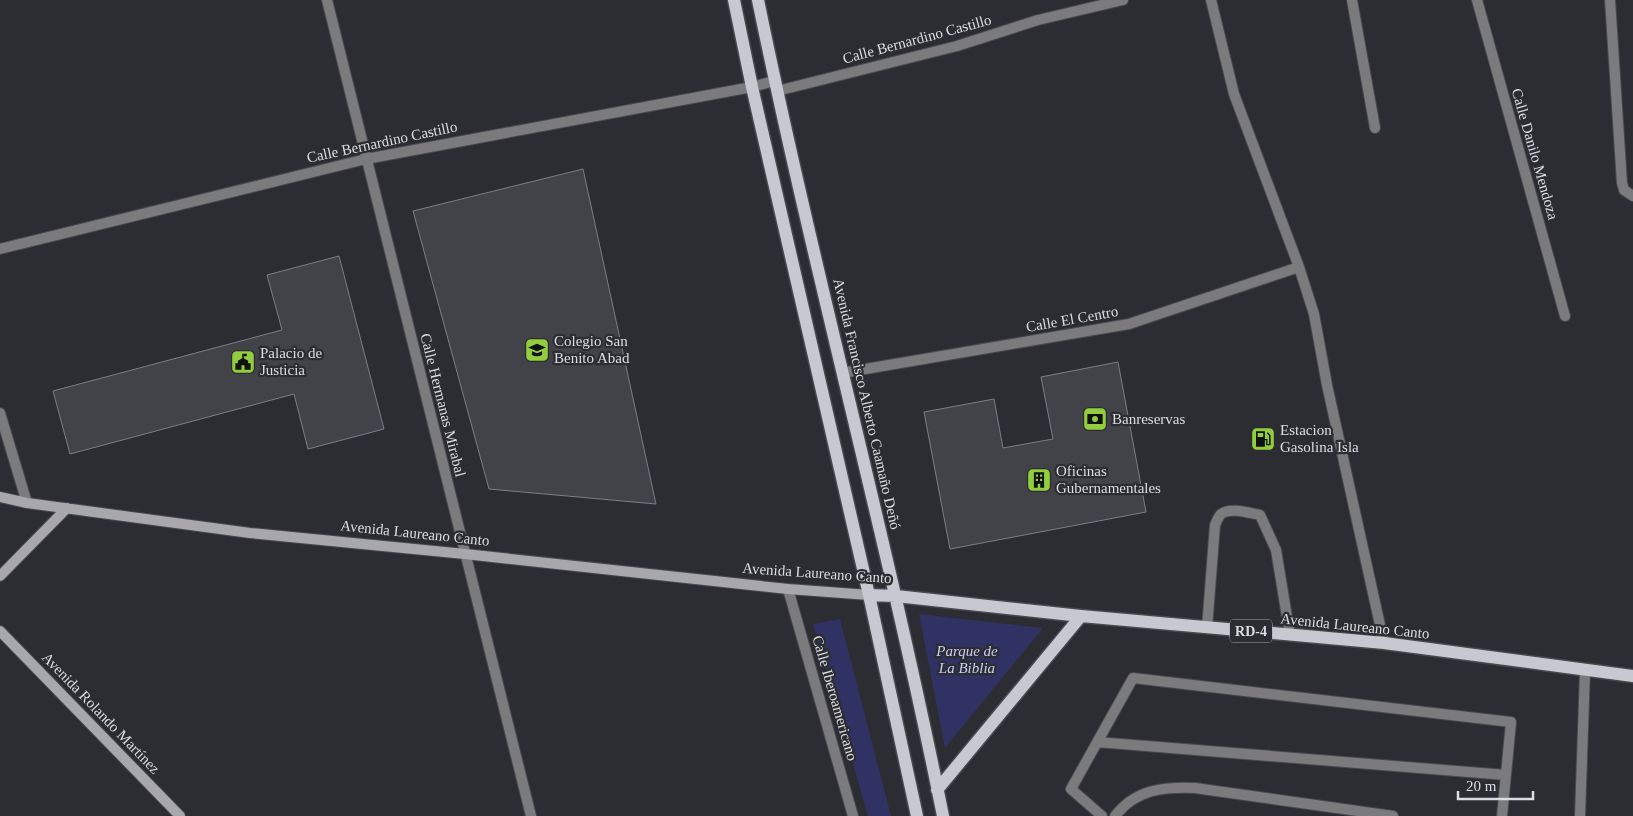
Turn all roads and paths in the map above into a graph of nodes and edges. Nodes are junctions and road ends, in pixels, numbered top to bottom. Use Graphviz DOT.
graph roads {
  1 [pos="327,0"];
  2 [pos="734,0"];
  3 [pos="758,0"];
  4 [pos="1123,0"];
  5 [pos="1211,0"];
  6 [pos="1352,0"];
  7 [pos="1477,0"];
  8 [pos="1610,0"];
  9 [pos="775,86"];
  10 [pos="752,87"];
  11 [pos="1375,128"];
  12 [pos="366,158"];
  13 [pos="1632,195"];
  14 [pos="0,249"];
  15 [pos="1299,267"];
  16 [pos="1564,316"];
  17 [pos="842,373"];
  18 [pos="0,413"];
  19 [pos="0,497"];
  20 [pos="26,502"];
  21 [pos="68,508"];
  22 [pos="465,554"];
  23 [pos="0,576"];
  24 [pos="788,589"];
  25 [pos="869,595"];
  26 [pos="896,596"];
  27 [pos="1082,616"];
  28 [pos="1207,628"];
  29 [pos="0,631"];
  30 [pos="1290,635"];
  31 [pos="1384,643"];
  32 [pos="1585,671"];
  33 [pos="1633,676"];
  34 [pos="1097,742"];
  35 [pos="1506,775"];
  36 [pos="937,790"];
  37 [pos="180,816"];
  38 [pos="532,816"];
  39 [pos="853,816"];
  40 [pos="917,816"];
  41 [pos="942,816"];
  42 [pos="1102,816"];
  43 [pos="1115,816"];
  44 [pos="1393,816"];
  45 [pos="1502,816"];
  46 [pos="1580,816"];
  1 -- 12 [label="street, Calle Hermanas Mirabal"];
  2 -- 10 [label="main road"];
  3 -- 9 [label="main road, Avenida Francisco Alberto Caamaño Deñó"];
  4 -- 9 [label="street, Calle Bernardino Castillo"];
  5 -- 15 [label="street"];
  6 -- 11 [label="street"];
  7 -- 16 [label="street, Calle Danilo Mendoza"];
  8 -- 13 [label="street"];
  9 -- 10 [label="street, Calle Bernardino Castillo"];
  9 -- 17 [label="main road, Avenida Francisco Alberto Caamaño Deñó"];
  10 -- 12 [label="street, Calle Bernardino Castillo"];
  10 -- 25 [label="main road"];
  12 -- 14 [label="street, Calle Bernardino Castillo"];
  12 -- 22 [label="street, Calle Hermanas Mirabal"];
  15 -- 17 [label="street, Calle El Centro"];
  15 -- 31 [label="street"];
  17 -- 26 [label="main road, Avenida Francisco Alberto Caamaño Deñó"];
  18 -- 20 [label="street"];
  19 -- 20 [label="street, Avenida Laureano Canto"];
  20 -- 21 [label="street, Avenida Laureano Canto"];
  21 -- 22 [label="street, Avenida Laureano Canto"];
  21 -- 23 [label="street"];
  22 -- 24 [label="street, Avenida Laureano Canto"];
  22 -- 38 [label="street, Calle Hermanas Mirabal"];
  24 -- 25 [label="street, Avenida Laureano Canto"];
  24 -- 39 [label="street, Calle Iberoamericano"];
  25 -- 26 [label="main road, Avenida Laureano Canto / RD-4"];
  25 -- 40 [label="main road"];
  26 -- 27 [label="main road, Avenida Laureano Canto / RD-4"];
  26 -- 36 [label="main road, Avenida Francisco Alberto Caamaño Deñó"];
  27 -- 28 [label="main road, Avenida Laureano Canto / RD-4"];
  27 -- 36 [label="main road"];
  28 -- 30 [label="main road, Avenida Laureano Canto / RD-4"];
  28 -- 30 [label="street"];
  29 -- 37 [label="street, Avenida Rolando Martínez"];
  30 -- 31 [label="main road, Avenida Laureano Canto / RD-4"];
  31 -- 32 [label="main road, Avenida Laureano Canto / RD-4"];
  32 -- 33 [label="main road, Avenida Laureano Canto / RD-4"];
  32 -- 46 [label="street"];
  34 -- 35 [label="street"];
  34 -- 35 [label="street"];
  34 -- 42 [label="street"];
  35 -- 45 [label="street"];
  36 -- 41 [label="main road, Avenida Francisco Alberto Caamaño Deñó"];
  43 -- 44 [label="street"];
}
